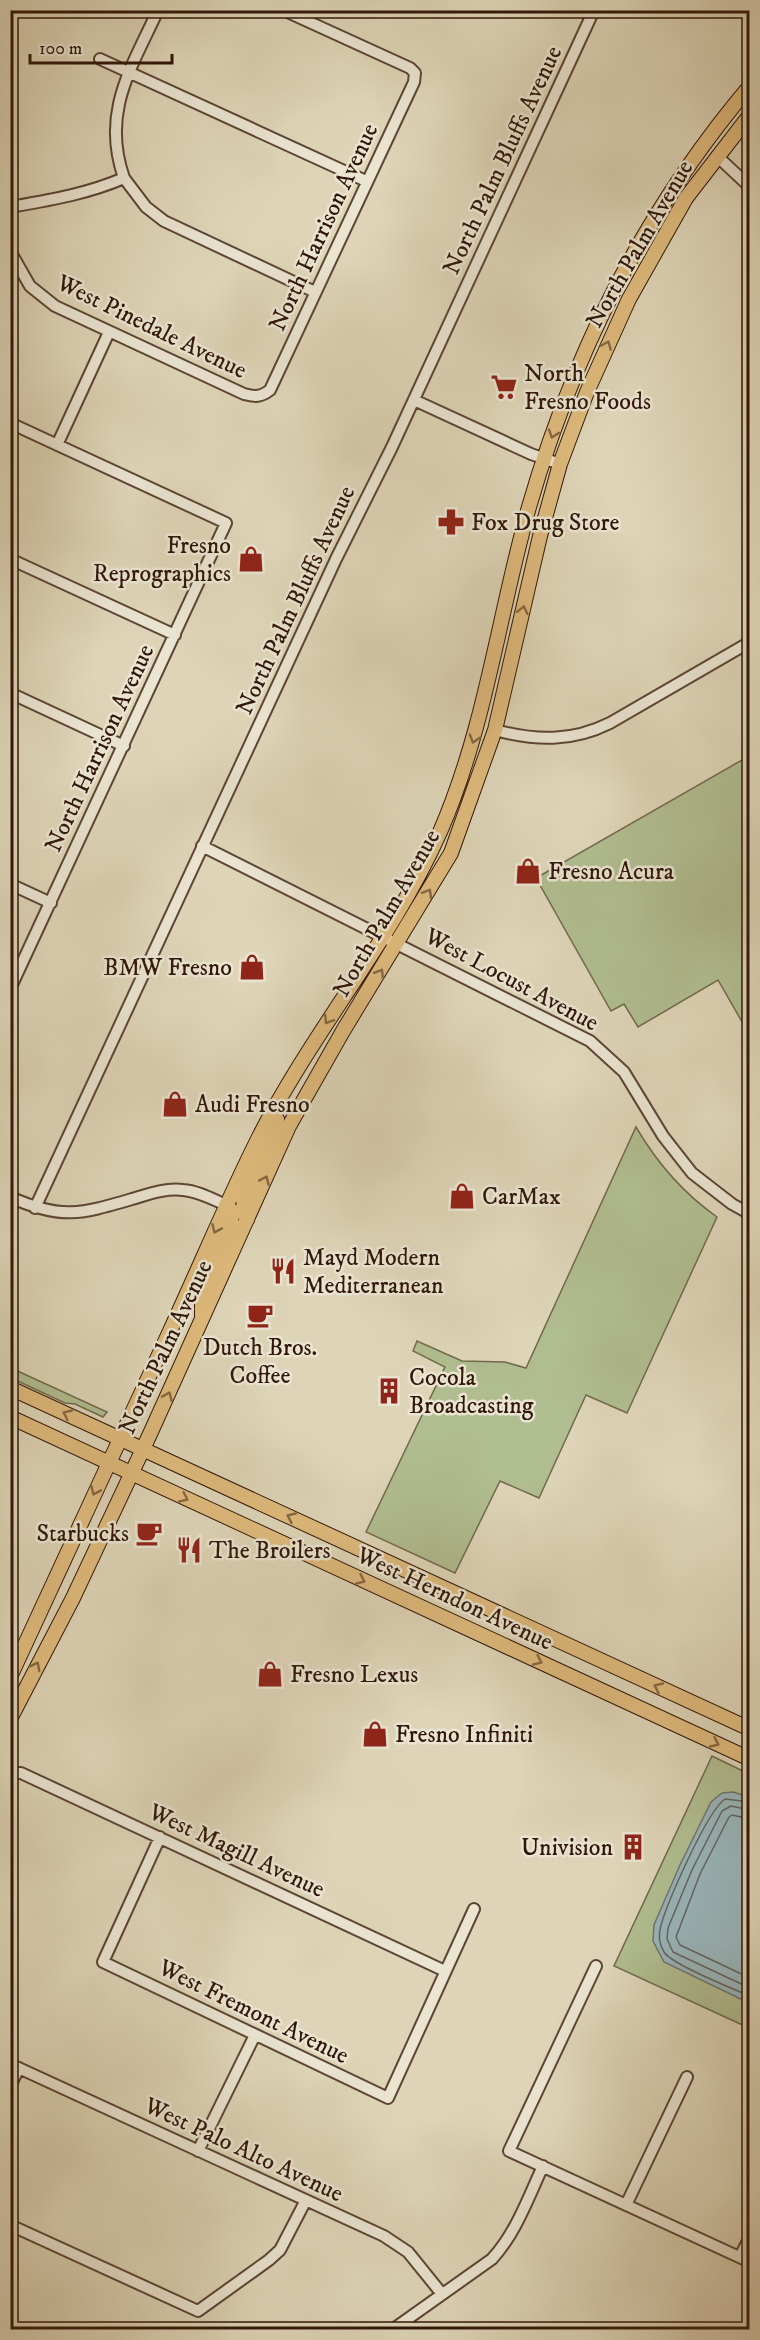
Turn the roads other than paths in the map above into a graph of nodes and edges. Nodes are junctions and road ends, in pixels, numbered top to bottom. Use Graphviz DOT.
graph roads {
  1 [pos="158,10"];
  2 [pos="283,10"];
  3 [pos="594,10"];
  4 [pos="100,59"];
  5 [pos="130,72"];
  6 [pos="750,86"];
  7 [pos="750,114"];
  8 [pos="724,117"];
  9 [pos="704,143"];
  10 [pos="717,156"];
  11 [pos="124,178"];
  12 [pos="366,181"];
  13 [pos="750,187"];
  14 [pos="10,207"];
  15 [pos="10,251"];
  16 [pos="647,265"];
  17 [pos="315,292"];
  18 [pos="109,332"];
  19 [pos="263,395"];
  20 [pos="414,400"];
  21 [pos="10,423"];
  22 [pos="57,446"];
  23 [pos="544,459"];
  24 [pos="560,464"];
  25 [pos="10,559"];
  26 [pos="507,599"];
  27 [pos="175,635"];
  28 [pos="750,642"];
  29 [pos="10,693"];
  30 [pos="495,730"];
  31 [pos="124,746"];
  32 [pos="202,846"];
  33 [pos="10,884"];
  34 [pos="51,903"];
  35 [pos="382,936"];
  36 [pos="398,944"];
  37 [pos="10,990"];
  38 [pos="277,1105"];
  39 [pos="10,1197"];
  40 [pos="226,1205"];
  41 [pos="36,1208"];
  42 [pos="750,1214"];
  43 [pos="247,1220"];
  44 [pos="201,1321"];
  45 [pos="10,1388"];
  46 [pos="10,1417"];
  47 [pos="121,1438"];
  48 [pos="143,1449"];
  49 [pos="109,1463"];
  50 [pos="131,1473"];
  51 [pos="10,1677"];
  52 [pos="10,1719"];
  53 [pos="750,1729"];
  54 [pos="750,1759"];
  55 [pos="10,1773"];
  56 [pos="160,1837"];
  57 [pos="474,1909"];
  58 [pos="596,1966"];
  59 [pos="445,1971"];
  60 [pos="255,2035"];
  61 [pos="14,2066"];
  62 [pos="687,2077"];
  63 [pos="10,2086"];
  64 [pos="198,2151"];
  65 [pos="543,2166"];
  66 [pos="306,2200"];
  67 [pos="626,2205"];
  68 [pos="10,2225"];
  69 [pos="750,2236"];
  70 [pos="745,2259"];
  71 [pos="442,2294"];
  72 [pos="392,2330"];
  1 -- 5 [label="street"];
  2 -- 12 [label="street, North Harrison Avenue"];
  3 -- 20 [label="street, North Palm Bluffs Avenue"];
  4 -- 5 [label="street"];
  5 -- 11 [label="street"];
  5 -- 12 [label="street"];
  6 -- 8 [label="main road, North Palm Avenue"];
  7 -- 10 [label="main road, North Palm Avenue"];
  8 -- 9 [label="main road, North Palm Avenue"];
  8 -- 10 [label="main road"];
  9 -- 16 [label="main road"];
  9 -- 23 [label="main road, North Palm Avenue, one-way"];
  10 -- 13 [label="street"];
  10 -- 16 [label="main road, North Palm Avenue"];
  11 -- 14 [label="street"];
  11 -- 17 [label="street"];
  12 -- 17 [label="street, North Harrison Avenue"];
  15 -- 18 [label="street, West Pinedale Avenue"];
  24 -- 16 [label="main road, North Palm Avenue, one-way"];
  17 -- 19 [label="street, North Harrison Avenue"];
  18 -- 19 [label="street, West Pinedale Avenue"];
  18 -- 22 [label="street"];
  20 -- 23 [label="street"];
  20 -- 32 [label="street, North Palm Bluffs Avenue"];
  21 -- 22 [label="street"];
  22 -- 27 [label="street, North Harrison Avenue"];
  23 -- 24 [label="street"];
  23 -- 26 [label="main road, North Palm Avenue"];
  30 -- 24 [label="main road, North Palm Avenue, one-way"];
  25 -- 27 [label="street"];
  26 -- 30 [label="main road"];
  26 -- 35 [label="main road, North Palm Avenue, one-way"];
  27 -- 31 [label="street, North Harrison Avenue"];
  28 -- 30 [label="street"];
  29 -- 31 [label="street"];
  36 -- 30 [label="main road, North Palm Avenue, one-way"];
  31 -- 34 [label="street, North Harrison Avenue"];
  32 -- 35 [label="street, West Locust Avenue"];
  32 -- 41 [label="street, North Palm Bluffs Avenue"];
  33 -- 34 [label="street"];
  34 -- 37 [label="street, North Harrison Avenue"];
  35 -- 36 [label="street, West Locust Avenue"];
  35 -- 38 [label="main road, North Palm Avenue, one-way"];
  36 -- 42 [label="street, West Locust Avenue"];
  43 -- 36 [label="main road, North Palm Avenue, one-way"];
  38 -- 40 [label="main road, North Palm Avenue"];
  38 -- 43 [label="main road"];
  39 -- 41 [label="street"];
  40 -- 41 [label="street"];
  40 -- 44 [label="main road"];
  40 -- 47 [label="main road, North Palm Avenue, one-way"];
  43 -- 44 [label="main road, North Palm Avenue"];
  48 -- 44 [label="main road, North Palm Avenue, one-way"];
  47 -- 45 [label="main road, West Herndon Avenue, one-way"];
  46 -- 49 [label="main road, West Herndon Avenue"];
  47 -- 48 [label="main road, West Herndon Avenue"];
  47 -- 49 [label="main road, North Palm Avenue"];
  48 -- 50 [label="main road, North Palm Avenue"];
  53 -- 48 [label="main road, West Herndon Avenue, one-way"];
  49 -- 50 [label="main road, West Herndon Avenue"];
  49 -- 51 [label="main road, North Palm Avenue, one-way"];
  52 -- 50 [label="main road, North Palm Avenue, one-way"];
  50 -- 54 [label="main road, West Herndon Avenue, one-way"];
  55 -- 56 [label="street, West Magill Avenue"];
  56 -- 59 [label="street, West Magill Avenue"];
  56 -- 60 [label="street, West Fremont Avenue"];
  57 -- 59 [label="street"];
  58 -- 65 [label="street"];
  59 -- 60 [label="street, West Fremont Avenue"];
  60 -- 64 [label="street"];
  61 -- 63 [label="street"];
  61 -- 64 [label="street, West Palo Alto Avenue"];
  62 -- 67 [label="street"];
  64 -- 66 [label="street, West Palo Alto Avenue"];
  65 -- 67 [label="street"];
  65 -- 71 [label="street"];
  66 -- 68 [label="street"];
  66 -- 71 [label="street, West Palo Alto Avenue"];
  67 -- 70 [label="street"];
  69 -- 70 [label="street"];
  71 -- 72 [label="street"];
}
